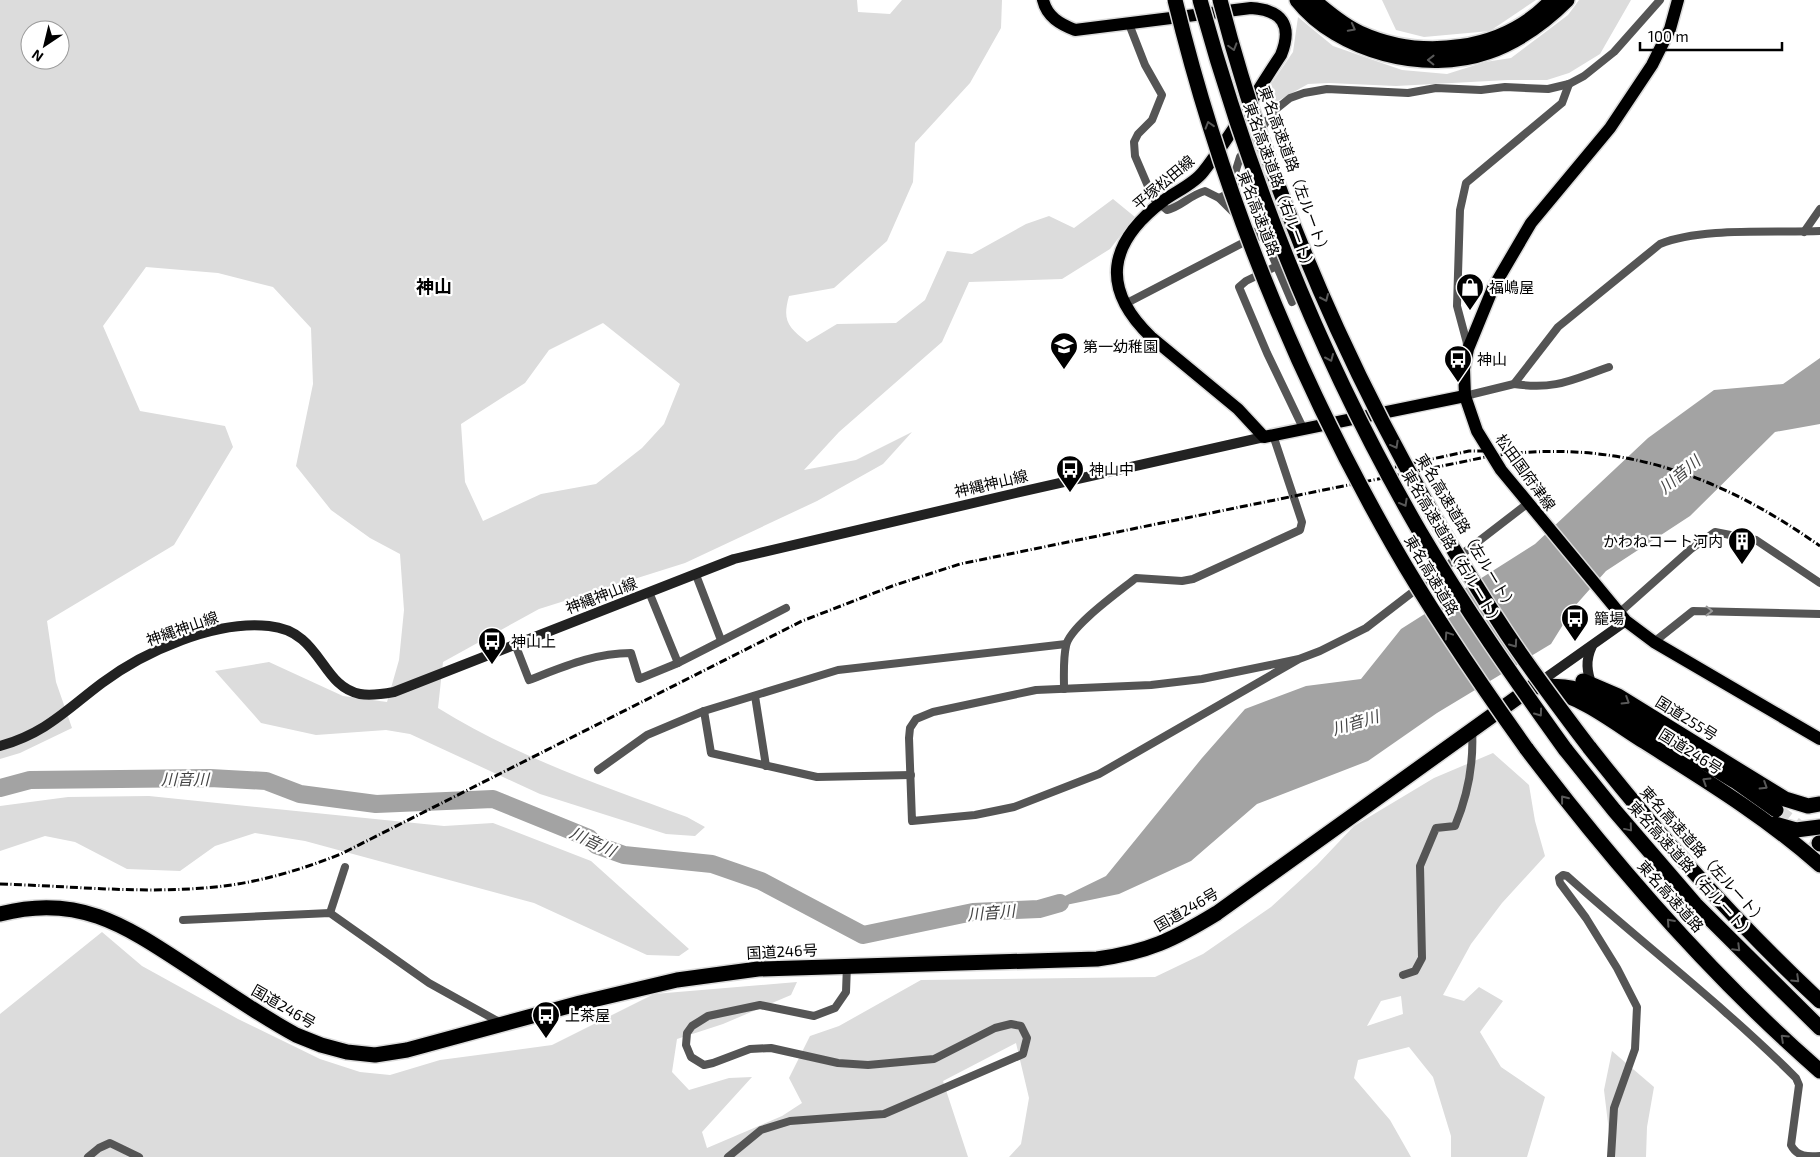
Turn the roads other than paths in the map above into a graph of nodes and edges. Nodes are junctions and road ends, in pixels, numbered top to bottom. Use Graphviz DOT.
graph roads {
  1 [pos="1043,0"];
  2 [pos="1175,0"];
  3 [pos="1200,0"];
  4 [pos="1220,0"];
  5 [pos="1297,0"];
  6 [pos="1313,0"];
  7 [pos="1552,0"];
  8 [pos="1567,0"];
  9 [pos="1660,0"];
  10 [pos="1678,0"];
  11 [pos="1129,24"];
  12 [pos="1569,84"];
  13 [pos="1219,198"];
  14 [pos="1159,204"];
  15 [pos="1820,209"];
  16 [pos="1820,231"];
  17 [pos="1804,232"];
  18 [pos="1258,234"];
  19 [pos="1277,266"];
  20 [pos="1292,302"];
  21 [pos="1125,304"];
  22 [pos="1468,349"];
  23 [pos="1609,367"];
  24 [pos="1514,384"];
  25 [pos="1464,396"];
  26 [pos="1303,428"];
  27 [pos="1268,436"];
  28 [pos="1530,507"];
  29 [pos="696,575"];
  30 [pos="1820,583"];
  31 [pos="650,592"];
  32 [pos="786,608"];
  33 [pos="1618,613"];
  34 [pos="1820,614"];
  35 [pos="721,640"];
  36 [pos="1654,642"];
  37 [pos="515,644"];
  38 [pos="1066,644"];
  39 [pos="1592,645"];
  40 [pos="1299,659"];
  41 [pos="678,663"];
  42 [pos="1532,687"];
  43 [pos="1064,689"];
  44 [pos="1592,689"];
  45 [pos="755,696"];
  46 [pos="704,711"];
  47 [pos="1472,729"];
  48 [pos="1820,739"];
  49 [pos="0,746"];
  50 [pos="766,766"];
  51 [pos="598,770"];
  52 [pos="910,775"];
  53 [pos="1820,804"];
  54 [pos="1776,810"];
  55 [pos="1761,817"];
  56 [pos="1820,828"];
  57 [pos="1820,865"];
  58 [pos="345,867"];
  59 [pos="330,913"];
  60 [pos="0,914"];
  61 [pos="183,920"];
  62 [pos="847,965"];
  63 [pos="1403,975"];
  64 [pos="1820,1001"];
  65 [pos="503,1025"];
  66 [pos="1820,1028"];
  67 [pos="1820,1071"];
  68 [pos="1820,1156"];
  69 [pos="88,1157"];
  70 [pos="139,1157"];
  71 [pos="728,1157"];
  72 [pos="1611,1157"];
  1 -- 11 [label="main road, 平塚松田線"];
  67 -- 2 [label="highway, 東名高速道路, one-way, bridge"];
  3 -- 66 [label="highway, 東名高速道路（右ルート）, one-way, bridge"];
  4 -- 64 [label="highway, 東名高速道路（左ルート）, one-way, bridge"];
  8 -- 5 [label="highway, one-way"];
  6 -- 7 [label="highway, one-way"];
  9 -- 12 [label="street"];
  10 -- 22 [label="main road, 松田国府津線"];
  11 -- 14 [label="street"];
  11 -- 14 [label="main road, 平塚松田線"];
  12 -- 13 [label="street"];
  12 -- 22 [label="street"];
  13 -- 14 [label="street"];
  13 -- 18 [label="street"];
  14 -- 21 [label="main road, 平塚松田線"];
  15 -- 17 [label="street"];
  16 -- 17 [label="street"];
  17 -- 24 [label="street"];
  18 -- 19 [label="street"];
  18 -- 21 [label="street"];
  19 -- 20 [label="street"];
  19 -- 26 [label="street"];
  21 -- 27 [label="main road, 平塚松田線"];
  22 -- 25 [label="main road, 松田国府津線"];
  23 -- 24 [label="street"];
  24 -- 25 [label="street"];
  25 -- 26 [label="main road"];
  25 -- 28 [label="main road, 松田国府津線"];
  26 -- 27 [label="main road"];
  27 -- 29 [label="main road, 神縄神山線"];
  27 -- 38 [label="street"];
  28 -- 33 [label="main road, 松田国府津線"];
  28 -- 40 [label="street"];
  29 -- 31 [label="main road, 神縄神山線"];
  29 -- 35 [label="street"];
  30 -- 33 [label="street"];
  31 -- 37 [label="main road, 神縄神山線"];
  31 -- 41 [label="street"];
  32 -- 35 [label="street"];
  33 -- 36 [label="main road, 松田国府津線"];
  33 -- 39 [label="main road"];
  36 -- 34 [label="street, one-way"];
  35 -- 41 [label="street"];
  36 -- 48 [label="main road, 松田国府津線"];
  37 -- 41 [label="street"];
  37 -- 49 [label="main road, 神縄神山線"];
  38 -- 43 [label="street"];
  38 -- 45 [label="street"];
  39 -- 42 [label="main road"];
  39 -- 44 [label="main road"];
  40 -- 43 [label="street"];
  40 -- 52 [label="street"];
  42 -- 44 [label="highway, 国道246号"];
  42 -- 47 [label="highway, 国道246号"];
  55 -- 42 [label="highway, 国道246号, one-way"];
  43 -- 52 [label="street"];
  44 -- 53 [label="highway, 国道255号, one-way"];
  44 -- 54 [label="highway, 国道246号"];
  45 -- 46 [label="street"];
  45 -- 50 [label="street"];
  46 -- 50 [label="street"];
  46 -- 51 [label="street"];
  47 -- 62 [label="highway, 国道246号"];
  47 -- 63 [label="street"];
  50 -- 52 [label="street"];
  55 -- 56 [label="highway"];
  55 -- 57 [label="highway, 国道246号"];
  58 -- 59 [label="street"];
  59 -- 61 [label="street"];
  59 -- 65 [label="street"];
  60 -- 65 [label="highway, 国道246号"];
  62 -- 65 [label="highway, 国道246号"];
  62 -- 71 [label="street"];
  68 -- 72 [label="street"];
  69 -- 70 [label="street"];
}
